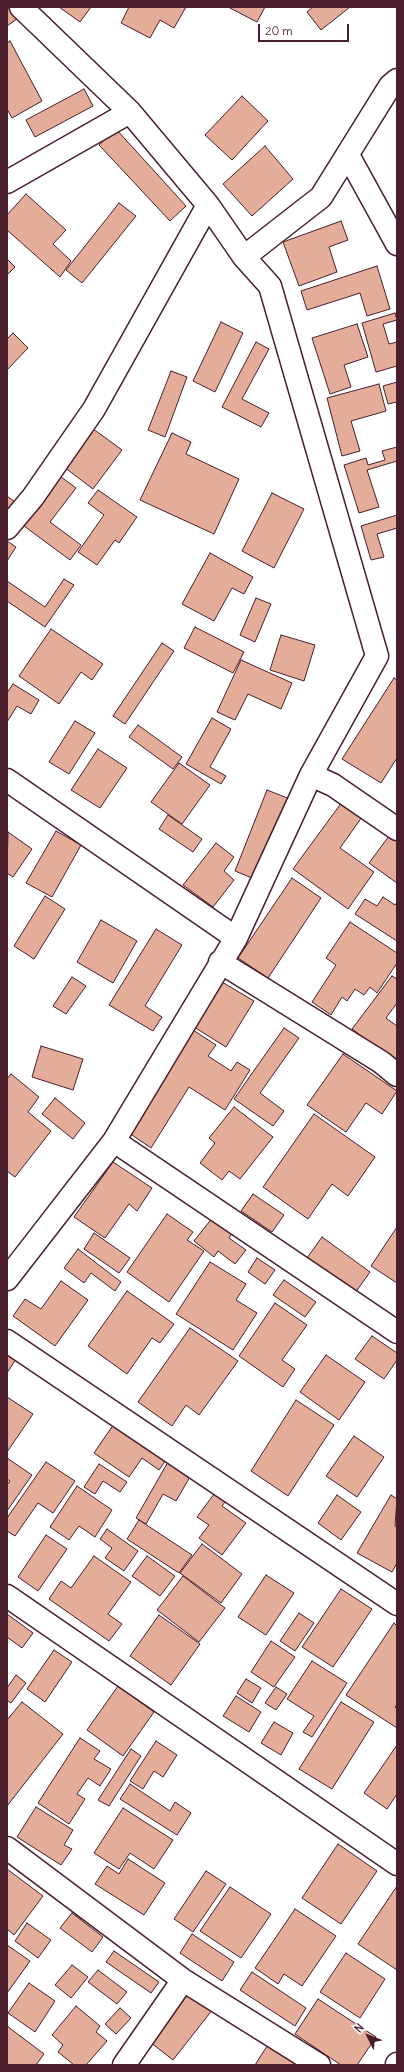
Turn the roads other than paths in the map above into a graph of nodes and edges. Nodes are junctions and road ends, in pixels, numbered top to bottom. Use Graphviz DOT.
graph roads {
  1 [pos="21,7"];
  2 [pos="397,80"];
  3 [pos="130,112"];
  4 [pos="348,155"];
  5 [pos="7,182"];
  6 [pos="208,205"];
  7 [pos="397,244"];
  8 [pos="244,256"];
  9 [pos="7,528"];
  10 [pos="310,775"];
  11 [pos="7,780"];
  12 [pos="397,829"];
  13 [pos="236,938"];
  14 [pos="220,962"];
  15 [pos="397,1075"];
  16 [pos="114,1141"];
  17 [pos="7,1279"];
  18 [pos="397,1332"];
  19 [pos="7,1341"];
  20 [pos="7,1596"];
  21 [pos="397,1604"];
  22 [pos="7,1848"];
  23 [pos="397,1864"];
  24 [pos="183,1980"];
  25 [pos="124,2065"];
  26 [pos="319,2065"];
  1 -- 3 [label="street"];
  2 -- 4 [label="street"];
  3 -- 5 [label="street"];
  3 -- 6 [label="street"];
  4 -- 7 [label="street"];
  4 -- 8 [label="street"];
  6 -- 8 [label="street"];
  6 -- 9 [label="street"];
  8 -- 10 [label="street"];
  10 -- 12 [label="street"];
  10 -- 13 [label="street"];
  11 -- 13 [label="street"];
  13 -- 14 [label="street"];
  14 -- 15 [label="street"];
  14 -- 16 [label="street"];
  16 -- 17 [label="street"];
  16 -- 18 [label="street"];
  19 -- 21 [label="street"];
  20 -- 23 [label="street"];
  22 -- 24 [label="street"];
  24 -- 25 [label="street"];
  24 -- 26 [label="street"];
}
